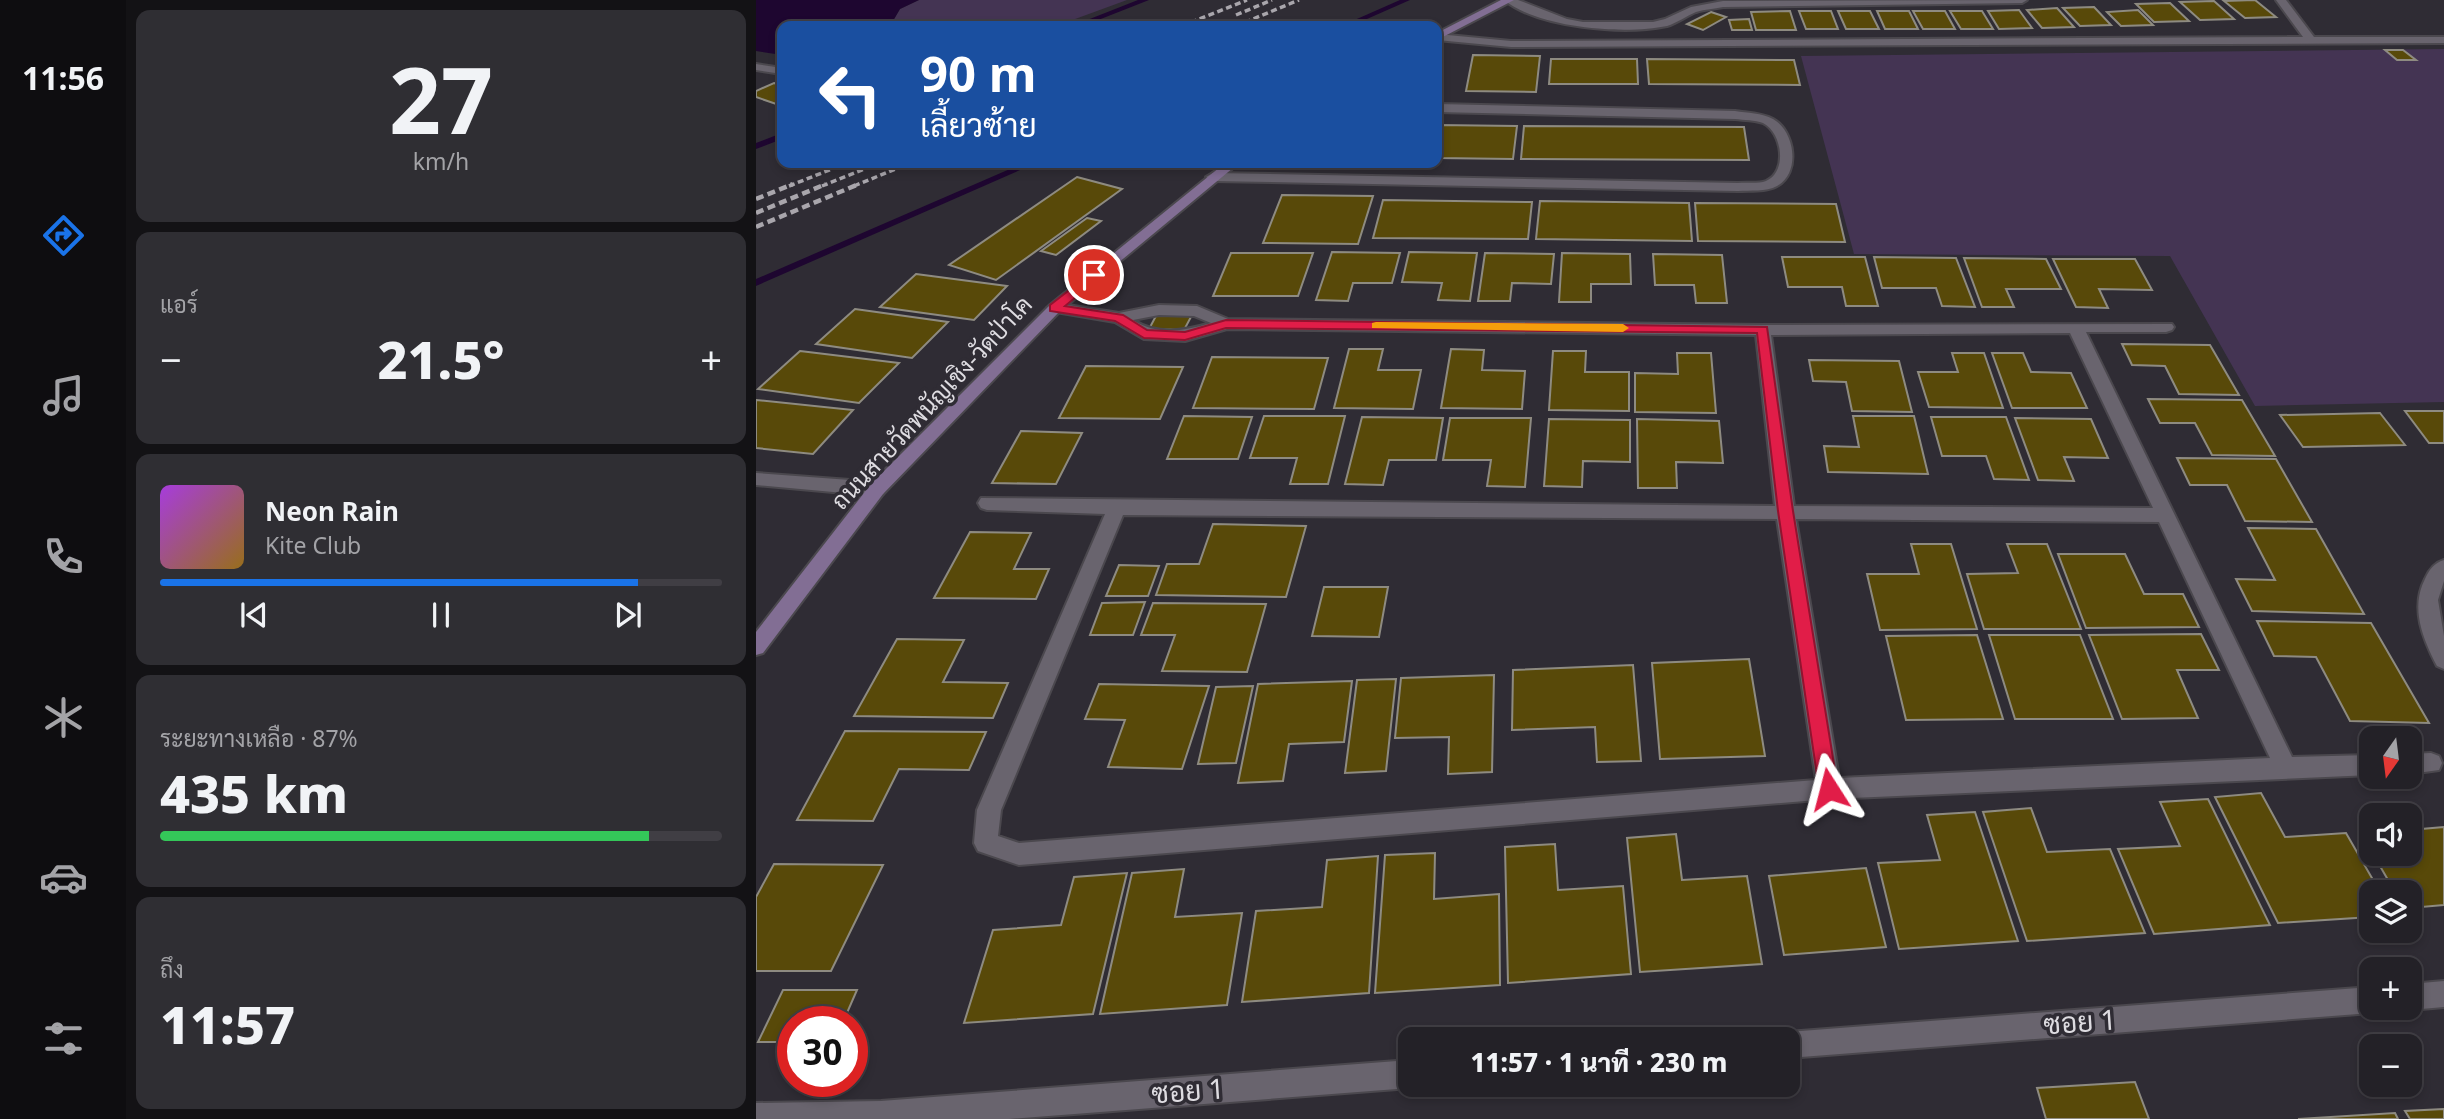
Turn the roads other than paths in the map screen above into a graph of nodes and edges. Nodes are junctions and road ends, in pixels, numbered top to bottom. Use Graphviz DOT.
graph roads {
  1 [pos="1509,0"];
  2 [pos="2018,0"];
  3 [pos="2281,0"];
  4 [pos="1442,34"];
  5 [pos="1442,37"];
  6 [pos="2444,40"];
  7 [pos="2311,41"];
  8 [pos="756,67"];
  9 [pos="777,70"];
  10 [pos="1442,108"];
  11 [pos="1226,168"];
  12 [pos="1213,177"];
  13 [pos="1055,308"];
  14 [pos="1119,317"];
  15 [pos="1226,324"];
  16 [pos="2166,327"];
  17 [pos="2076,328"];
  18 [pos="1763,330"];
  19 [pos="756,479"];
  20 [pos="877,489"];
  21 [pos="987,503"];
  22 [pos="1117,508"];
  23 [pos="1785,511"];
  24 [pos="2165,515"];
  25 [pos="2444,567"];
  26 [pos="756,647"];
  27 [pos="2444,660"];
  28 [pos="2359,765"];
  29 [pos="2286,767"];
  30 [pos="1829,789"];
  31 [pos="2444,994"];
  32 [pos="2422,996"];
  33 [pos="2359,1001"];
  34 [pos="1800,1044"];
  35 [pos="1398,1075"];
  36 [pos="756,1117"];
  1 -- 2 [label="street"];
  1 -- 4 [label="main road"];
  3 -- 7 [label="street"];
  5 -- 7 [label="street"];
  6 -- 7 [label="street"];
  8 -- 9 [label="street"];
  10 -- 12 [label="street"];
  11 -- 12 [label="main road, ถนนสายวัดพนัญเชิง-วัดป่าโค"];
  12 -- 13 [label="main road, ถนนสายวัดพนัญเชิง-วัดป่าโค"];
  13 -- 14 [label="street"];
  13 -- 20 [label="main road, ถนนสายวัดพนัญเชิง-วัดป่าโค"];
  14 -- 15 [label="street"];
  14 -- 15 [label="street"];
  15 -- 18 [label="street"];
  16 -- 17 [label="street"];
  17 -- 18 [label="street"];
  17 -- 24 [label="street"];
  18 -- 23 [label="street"];
  19 -- 20 [label="street"];
  20 -- 26 [label="main road, ถนนสายวัดพนัญเชิง-วัดป่าโค"];
  21 -- 22 [label="street"];
  22 -- 23 [label="street"];
  22 -- 30 [label="street"];
  23 -- 24 [label="street"];
  23 -- 30 [label="street"];
  24 -- 29 [label="street"];
  25 -- 27 [label="street"];
  28 -- 29 [label="street"];
  29 -- 30 [label="street"];
  31 -- 32 [label="street"];
  33 -- 34 [label="street, ซอย 1"];
  35 -- 36 [label="street, ซอย 1"];
}
